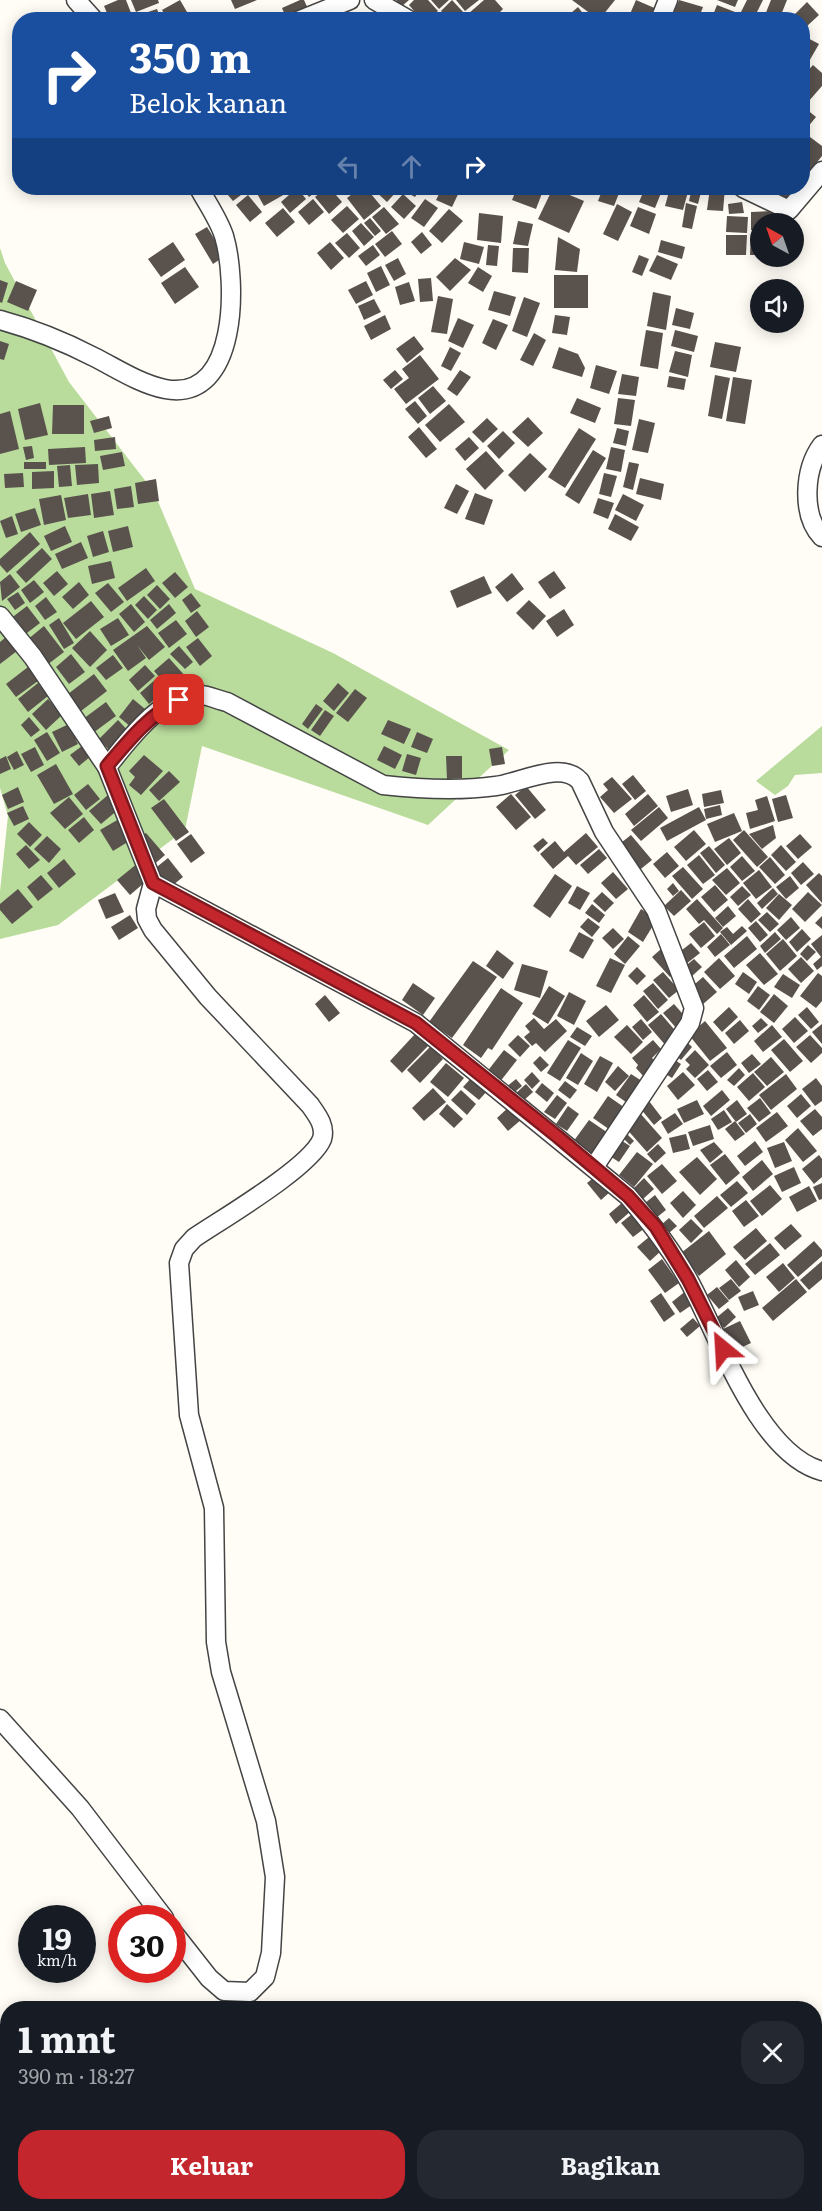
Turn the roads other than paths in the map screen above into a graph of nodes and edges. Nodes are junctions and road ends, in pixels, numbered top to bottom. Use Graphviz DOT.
graph roads {
  1 [pos="76,0"];
  2 [pos="350,0"];
  3 [pos="374,0"];
  4 [pos="87,12"];
  5 [pos="320,12"];
  6 [pos="395,12"];
  7 [pos="822,171"];
  8 [pos="810,185"];
  9 [pos="203,195"];
  10 [pos="758,195"];
  11 [pos="802,195"];
  12 [pos="0,320"];
  13 [pos="822,445"];
  14 [pos="822,537"];
  15 [pos="0,616"];
  16 [pos="107,766"];
  17 [pos="153,883"];
  18 [pos="594,1167"];
  19 [pos="822,1471"];
  20 [pos="0,1719"];
  21 [pos="154,1905"];
  22 [pos="186,1949"];
  1 -- 4 [label="street"];
  2 -- 5 [label="street"];
  3 -- 6 [label="street"];
  7 -- 8 [label="street"];
  9 -- 12 [label="street"];
  10 -- 11 [label="street"];
  13 -- 14 [label="street"];
  15 -- 16 [label="street"];
  16 -- 17 [label="street"];
  16 -- 18 [label="street"];
  17 -- 18 [label="street"];
  17 -- 22 [label="street"];
  18 -- 19 [label="street"];
  20 -- 21 [label="street"];
}
